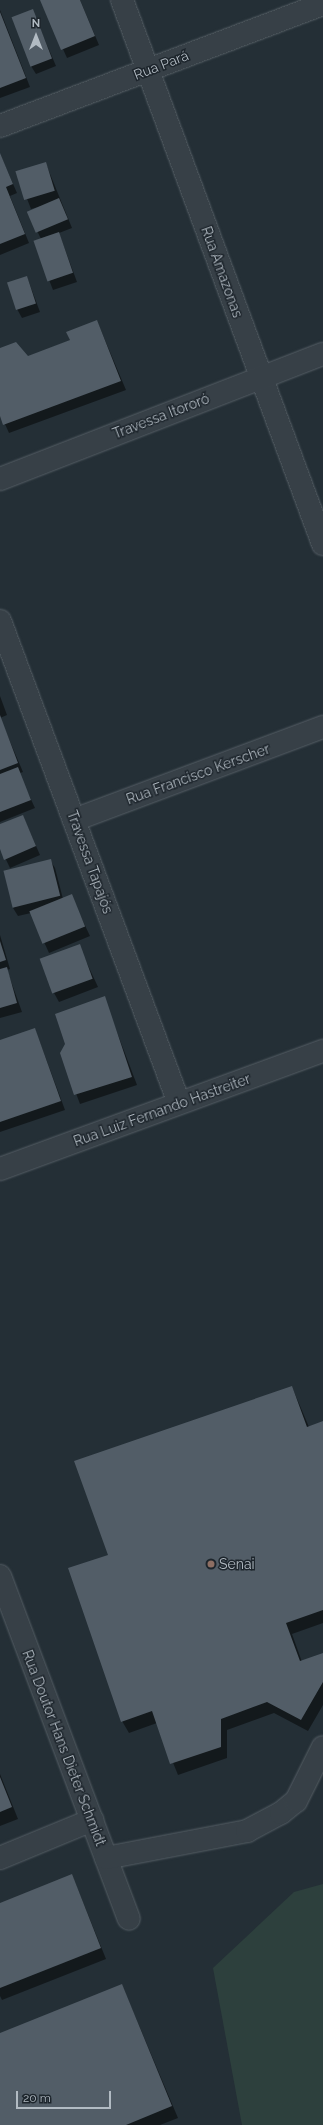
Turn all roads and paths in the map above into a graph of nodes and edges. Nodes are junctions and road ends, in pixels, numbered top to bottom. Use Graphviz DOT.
graph roads {
  1 [pos="122,0"];
  2 [pos="323,4"];
  3 [pos="148,70"];
  4 [pos="0,126"];
  5 [pos="323,354"];
  6 [pos="262,378"];
  7 [pos="0,479"];
  8 [pos="323,544"];
  9 [pos="0,621"];
  10 [pos="323,728"];
  11 [pos="74,820"];
  12 [pos="323,1051"];
  13 [pos="179,1103"];
  14 [pos="0,1169"];
  15 [pos="0,1576"];
  16 [pos="323,1747"];
  17 [pos="92,1820"];
  18 [pos="0,1858"];
  19 [pos="106,1858"];
  20 [pos="129,1919"];
  1 -- 3 [label="street, Rua Amazonas"];
  2 -- 3 [label="street, Rua Pará"];
  3 -- 4 [label="street, Rua Pará"];
  3 -- 6 [label="street, Rua Amazonas"];
  5 -- 6 [label="street, Travessa Itororó"];
  6 -- 7 [label="street, Travessa Itororó"];
  6 -- 8 [label="street, Rua Amazonas"];
  9 -- 11 [label="street, Travessa Tapajós"];
  10 -- 11 [label="street, Rua Francisco Kerscher"];
  11 -- 13 [label="street, Travessa Tapajós"];
  12 -- 13 [label="street, Rua Luiz Fernando Hastreiter"];
  13 -- 14 [label="street, Rua Luiz Fernando Hastreiter"];
  15 -- 17 [label="street, Rua Doutor Hans Dieter Schmidt"];
  16 -- 19 [label="street"];
  17 -- 18 [label="street"];
  17 -- 19 [label="street, Rua Doutor Hans Dieter Schmidt"];
  19 -- 20 [label="street, Rua Doutor Hans Dieter Schmidt"];
}
